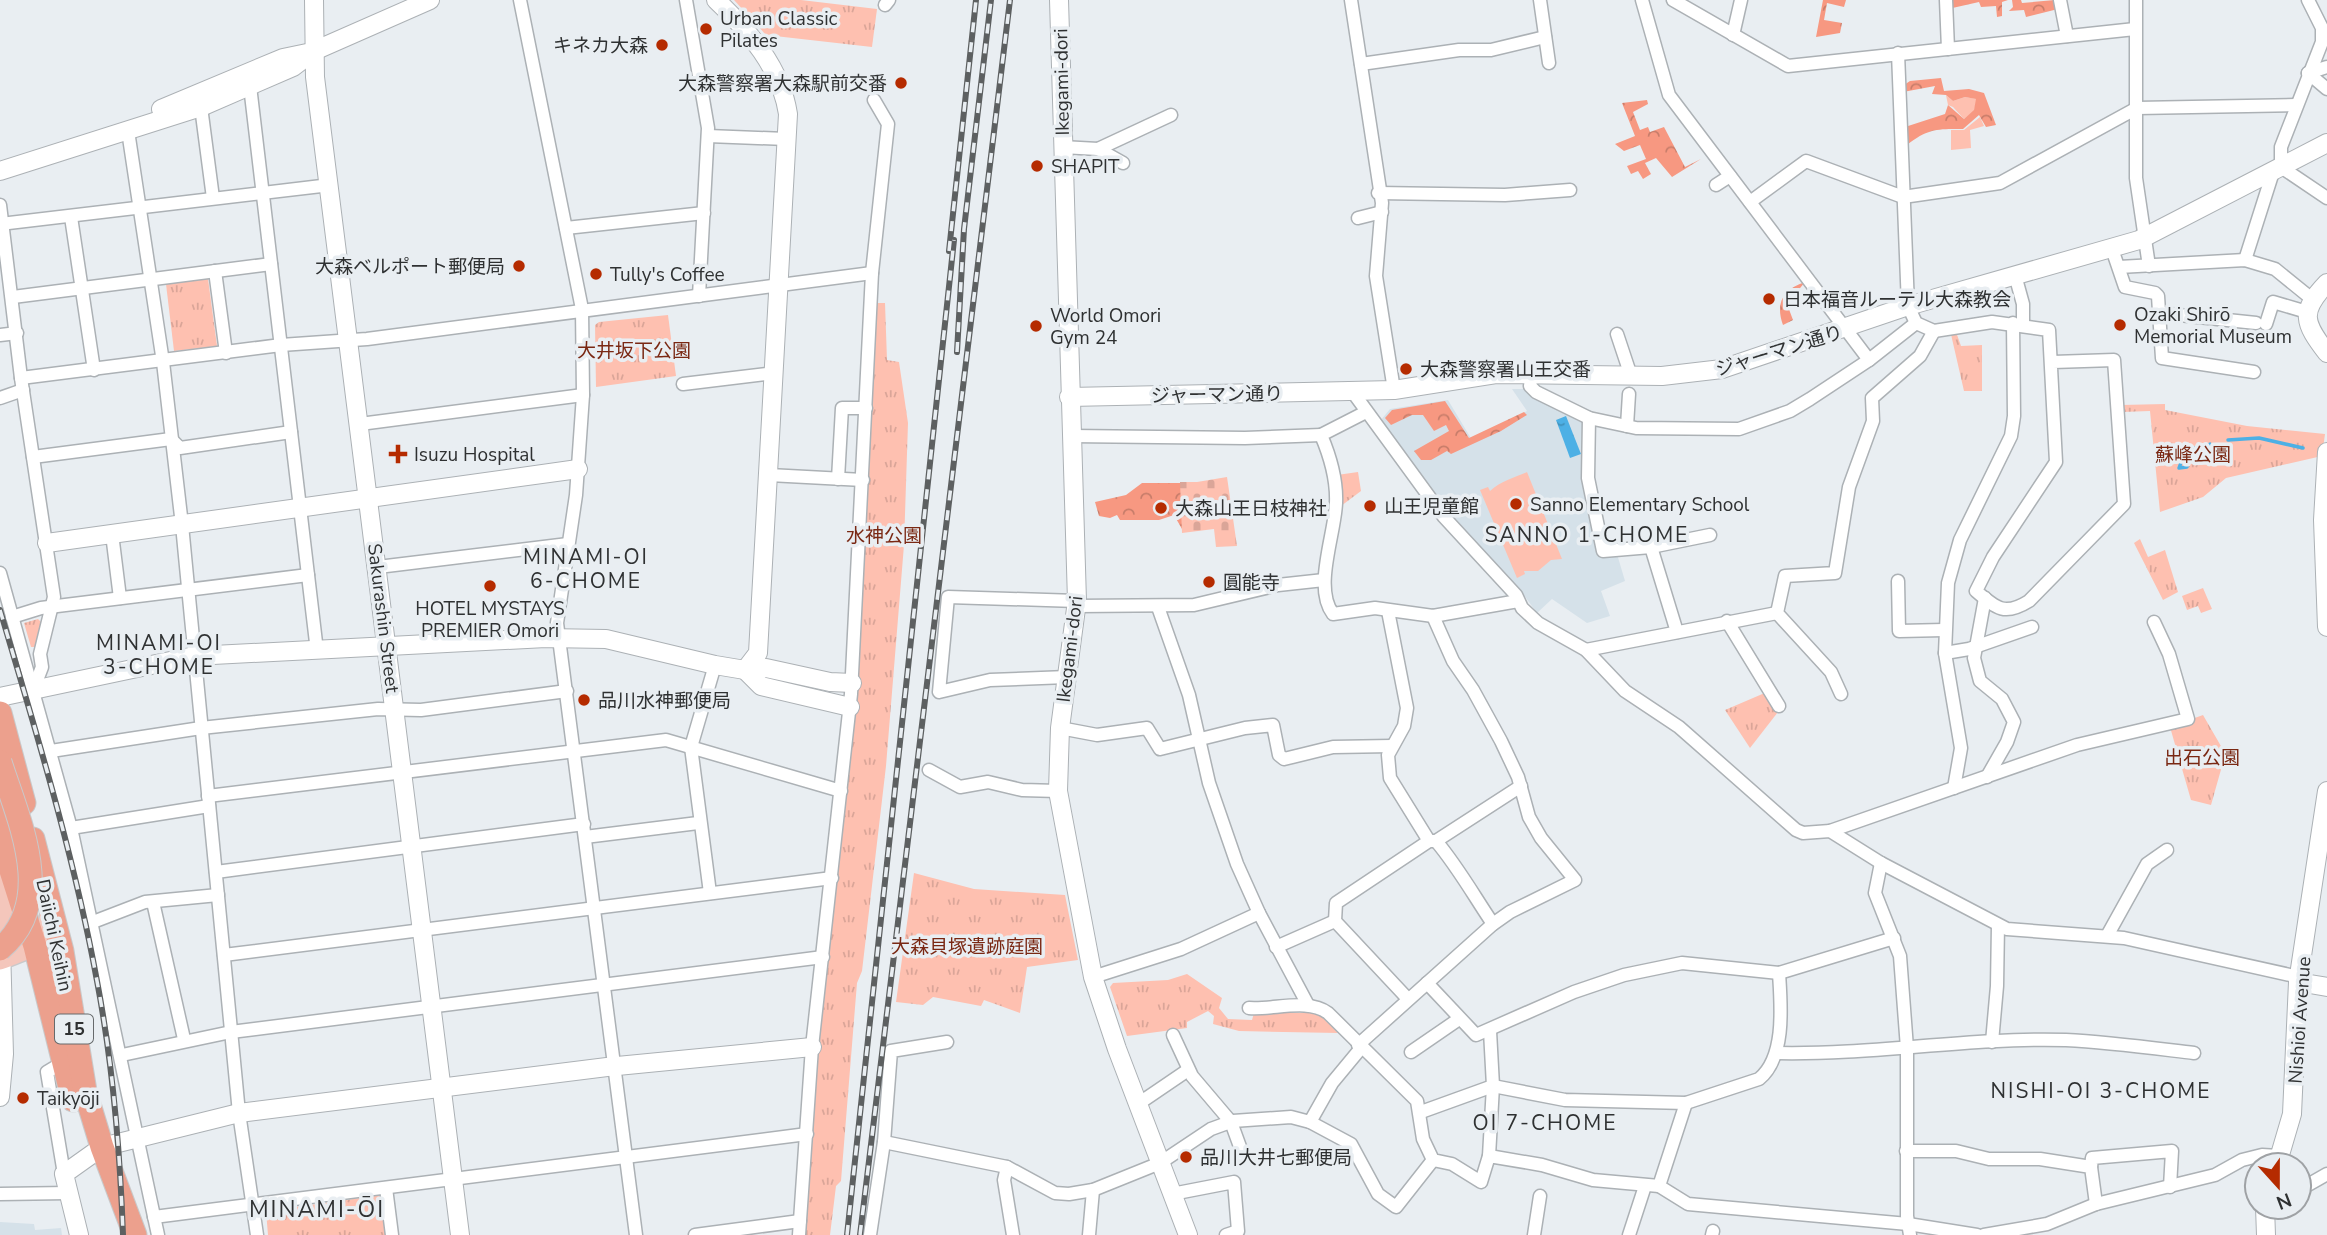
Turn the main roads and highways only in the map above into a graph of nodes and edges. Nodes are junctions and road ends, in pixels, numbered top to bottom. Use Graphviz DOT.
graph roads {
  1 [pos="0,713"];
  2 [pos="0,762"];
  3 [pos="0,806"];
  4 [pos="3,844"];
  5 [pos="2,895"];
  6 [pos="51,910"];
  7 [pos="32,937"];
  8 [pos="0,950"];
  9 [pos="96,1151"];
  10 [pos="121,1235"];
  11 [pos="135,1235"];
  1 -- 6 [label="highway, Daiichi Keihin / 15"];
  2 -- 8 [label="highway, bridge"];
  3 -- 4 [label="highway, 15"];
  4 -- 5 [label="main road"];
  4 -- 7 [label="highway, Daiichi Keihin / 15"];
  5 -- 8 [label="main road"];
  6 -- 7 [label="main road"];
  6 -- 9 [label="highway, Daiichi Keihin / 15"];
  7 -- 8 [label="main road"];
  7 -- 9 [label="highway, Daiichi Keihin / 15"];
  9 -- 10 [label="highway, Daiichi Keihin / 15"];
  9 -- 11 [label="highway, Daiichi Keihin / 15"];
}
